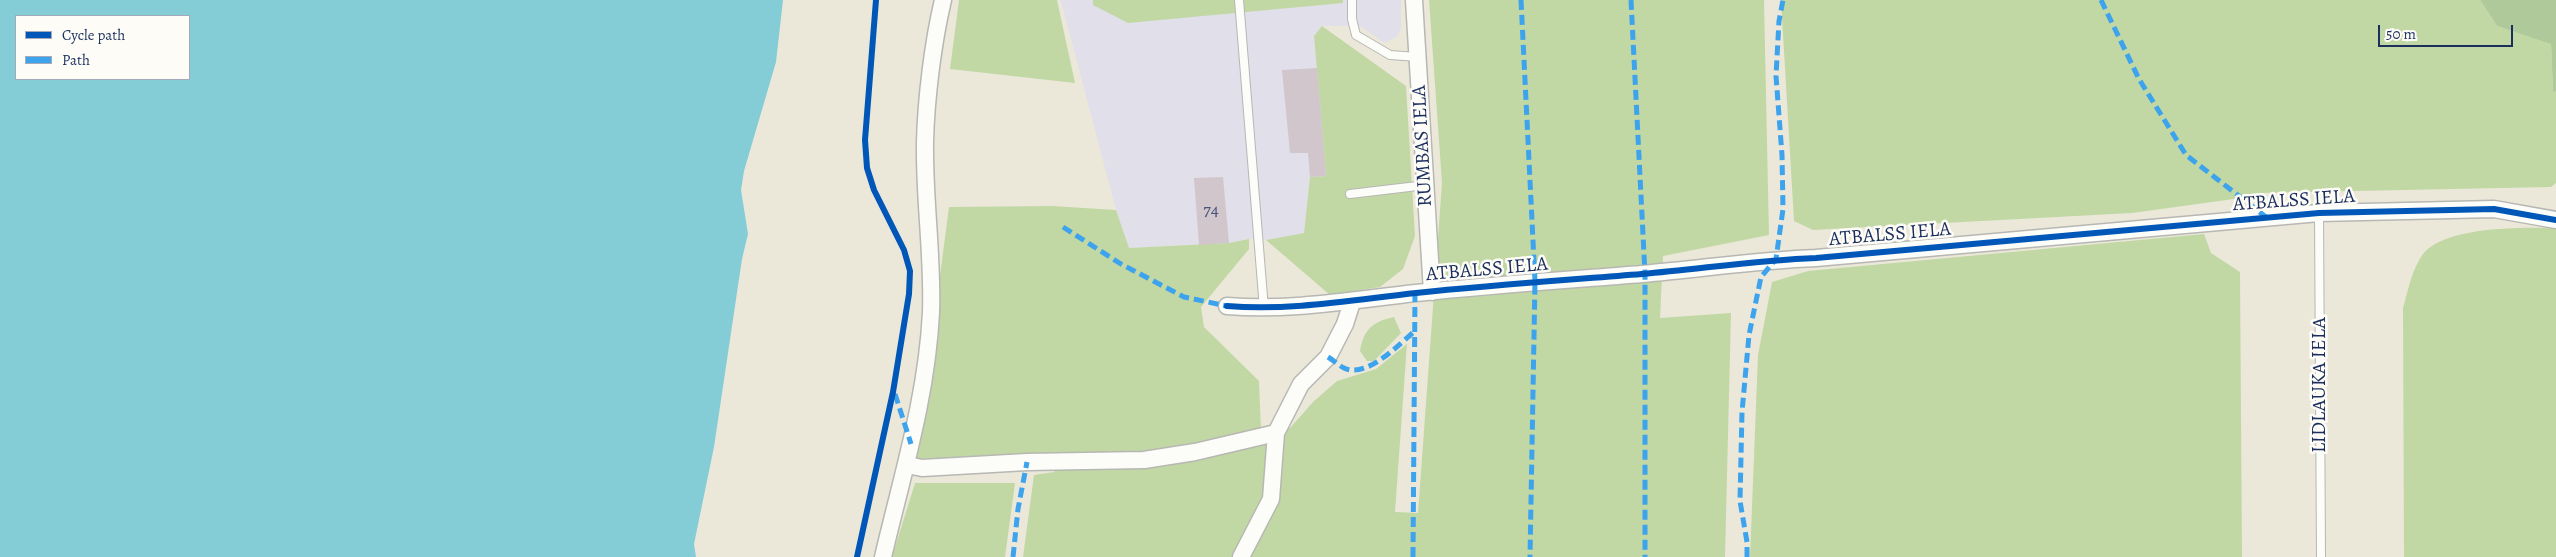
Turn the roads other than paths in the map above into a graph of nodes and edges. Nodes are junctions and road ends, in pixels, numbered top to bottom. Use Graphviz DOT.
graph roads {
  1 [pos="943,0"];
  2 [pos="1239,0"];
  3 [pos="1352,0"];
  4 [pos="1414,0"];
  5 [pos="1418,58"];
  6 [pos="1426,185"];
  7 [pos="1350,194"];
  8 [pos="2320,213"];
  9 [pos="2556,220"];
  10 [pos="1432,292"];
  11 [pos="1352,302"];
  12 [pos="1227,306"];
  13 [pos="1264,309"];
  14 [pos="1276,433"];
  15 [pos="907,465"];
  16 [pos="883,557"];
  17 [pos="1241,557"];
  18 [pos="2321,557"];
  1 -- 15 [label="street"];
  2 -- 13 [label="lane"];
  3 -- 5 [label="lane"];
  4 -- 5 [label="street, RUMBAS IELA"];
  5 -- 6 [label="street, RUMBAS IELA"];
  6 -- 7 [label="lane"];
  6 -- 10 [label="street, RUMBAS IELA"];
  8 -- 9 [label="street, ATBALSS IELA"];
  8 -- 10 [label="street, ATBALSS IELA"];
  8 -- 18 [label="lane, LIDLAUKA IELA"];
  10 -- 11 [label="street, ATBALSS IELA"];
  11 -- 13 [label="street, ATBALSS IELA"];
  11 -- 14 [label="street"];
  12 -- 13 [label="street, ATBALSS IELA"];
  14 -- 15 [label="street"];
  14 -- 17 [label="street"];
  15 -- 16 [label="street"];
}
